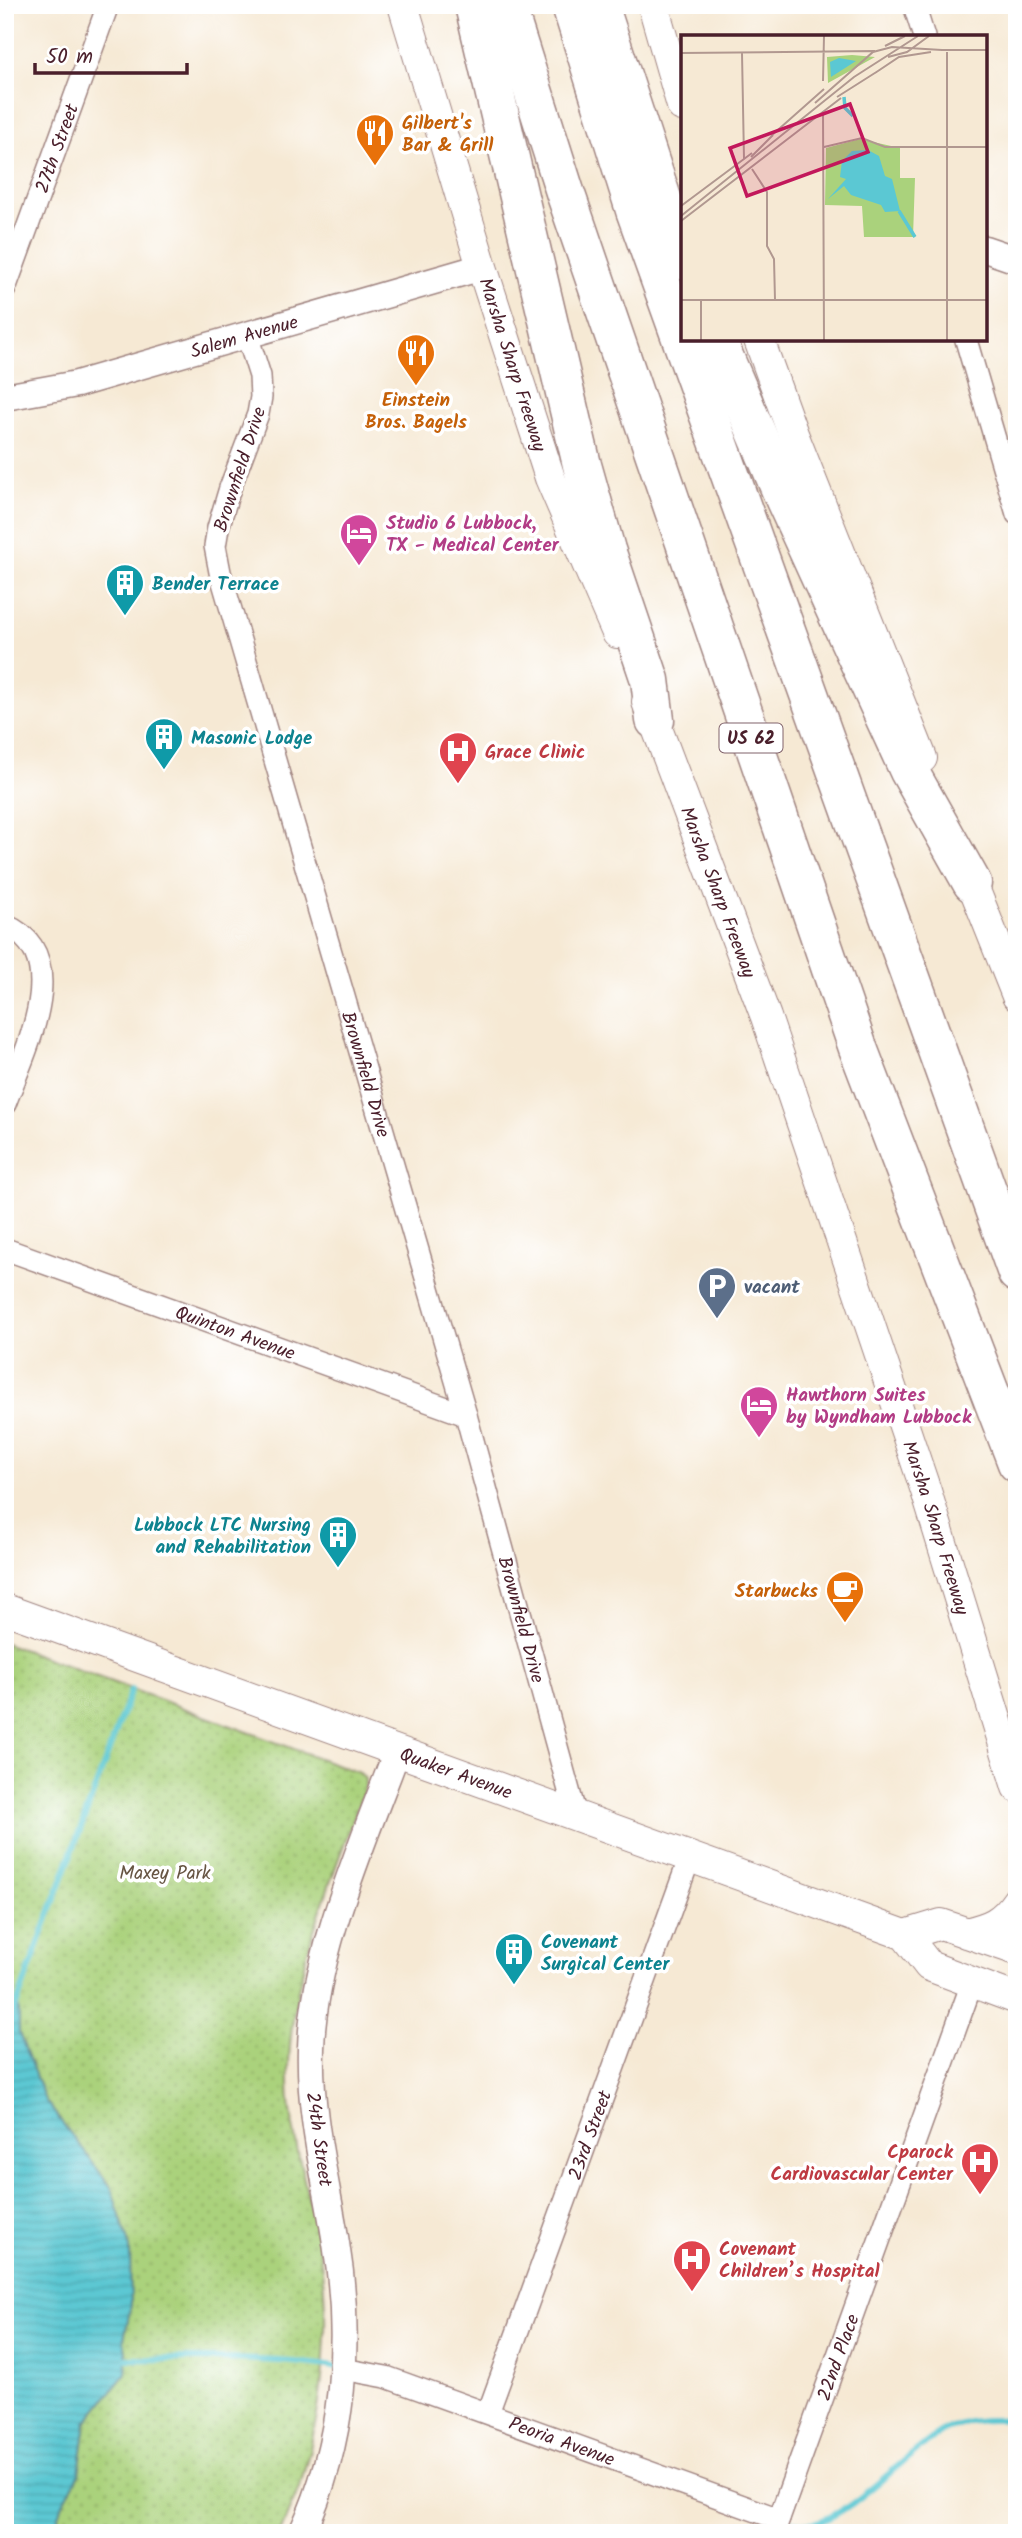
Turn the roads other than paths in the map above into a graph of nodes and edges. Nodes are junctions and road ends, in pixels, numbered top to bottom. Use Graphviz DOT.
graph roads {
  1 [pos="108,5"];
  2 [pos="402,5"];
  3 [pos="474,5"];
  4 [pos="506,5"];
  5 [pos="570,5"];
  6 [pos="599,5"];
  7 [pos="653,5"];
  8 [pos="914,5"];
  9 [pos="923,35"];
  10 [pos="681,103"];
  11 [pos="987,250"];
  12 [pos="681,257"];
  13 [pos="1017,260"];
  14 [pos="482,267"];
  15 [pos="5,289"];
  16 [pos="247,335"];
  17 [pos="681,338"];
  18 [pos="682,341"];
  19 [pos="716,341"];
  20 [pos="760,341"];
  21 [pos="966,341"];
  22 [pos="5,397"];
  23 [pos="1017,514"];
  24 [pos="655,720"];
  25 [pos="972,883"];
  26 [pos="10,927"];
  27 [pos="1017,996"];
  28 [pos="5,1104"];
  29 [pos="5,1250"];
  30 [pos="1017,1273"];
  31 [pos="466,1415"];
  32 [pos="1017,1463"];
  33 [pos="5,1609"];
  34 [pos="397,1751"];
  35 [pos="1017,1787"];
  36 [pos="576,1816"];
  37 [pos="690,1857"];
  38 [pos="1017,1901"];
  39 [pos="965,1933"];
  40 [pos="905,1936"];
  41 [pos="1017,1950"];
  42 [pos="972,1983"];
  43 [pos="1017,1999"];
  44 [pos="343,2369"];
  45 [pos="488,2413"];
  46 [pos="776,2526"];
  47 [pos="302,2533"];
  1 -- 15 [label="street, 27th Street"];
  2 -- 14 [label="main road, Marsha Sharp Freeway"];
  3 -- 24 [label="highway"];
  4 -- 32 [label="highway, US 62"];
  5 -- 17 [label="highway"];
  6 -- 12 [label="highway"];
  7 -- 10 [label="main road"];
  8 -- 9 [label="street"];
  11 -- 13 [label="street"];
  14 -- 16 [label="street, Salem Avenue"];
  14 -- 24 [label="main road, Marsha Sharp Freeway"];
  16 -- 22 [label="street, Salem Avenue"];
  16 -- 31 [label="street, Brownfield Drive"];
  18 -- 30 [label="highway"];
  19 -- 25 [label="highway"];
  20 -- 25 [label="main road"];
  21 -- 23 [label="street"];
  24 -- 35 [label="main road, Marsha Sharp Freeway"];
  25 -- 27 [label="main road"];
  26 -- 28 [label="street"];
  29 -- 31 [label="street, Quinton Avenue"];
  31 -- 36 [label="street, Brownfield Drive"];
  33 -- 34 [label="main road, Quaker Avenue"];
  34 -- 36 [label="main road, Quaker Avenue"];
  34 -- 44 [label="street, 24th Street"];
  36 -- 37 [label="main road, Quaker Avenue"];
  37 -- 40 [label="main road, Quaker Avenue"];
  37 -- 45 [label="street, 23rd Street"];
  38 -- 39 [label="main road"];
  39 -- 40 [label="main road"];
  39 -- 41 [label="main road"];
  40 -- 42 [label="main road"];
  42 -- 43 [label="main road"];
  42 -- 46 [label="street, 22nd Place"];
  44 -- 45 [label="street, Peoria Avenue"];
  44 -- 47 [label="street, 24th Street"];
  45 -- 46 [label="street, Peoria Avenue"];
}
